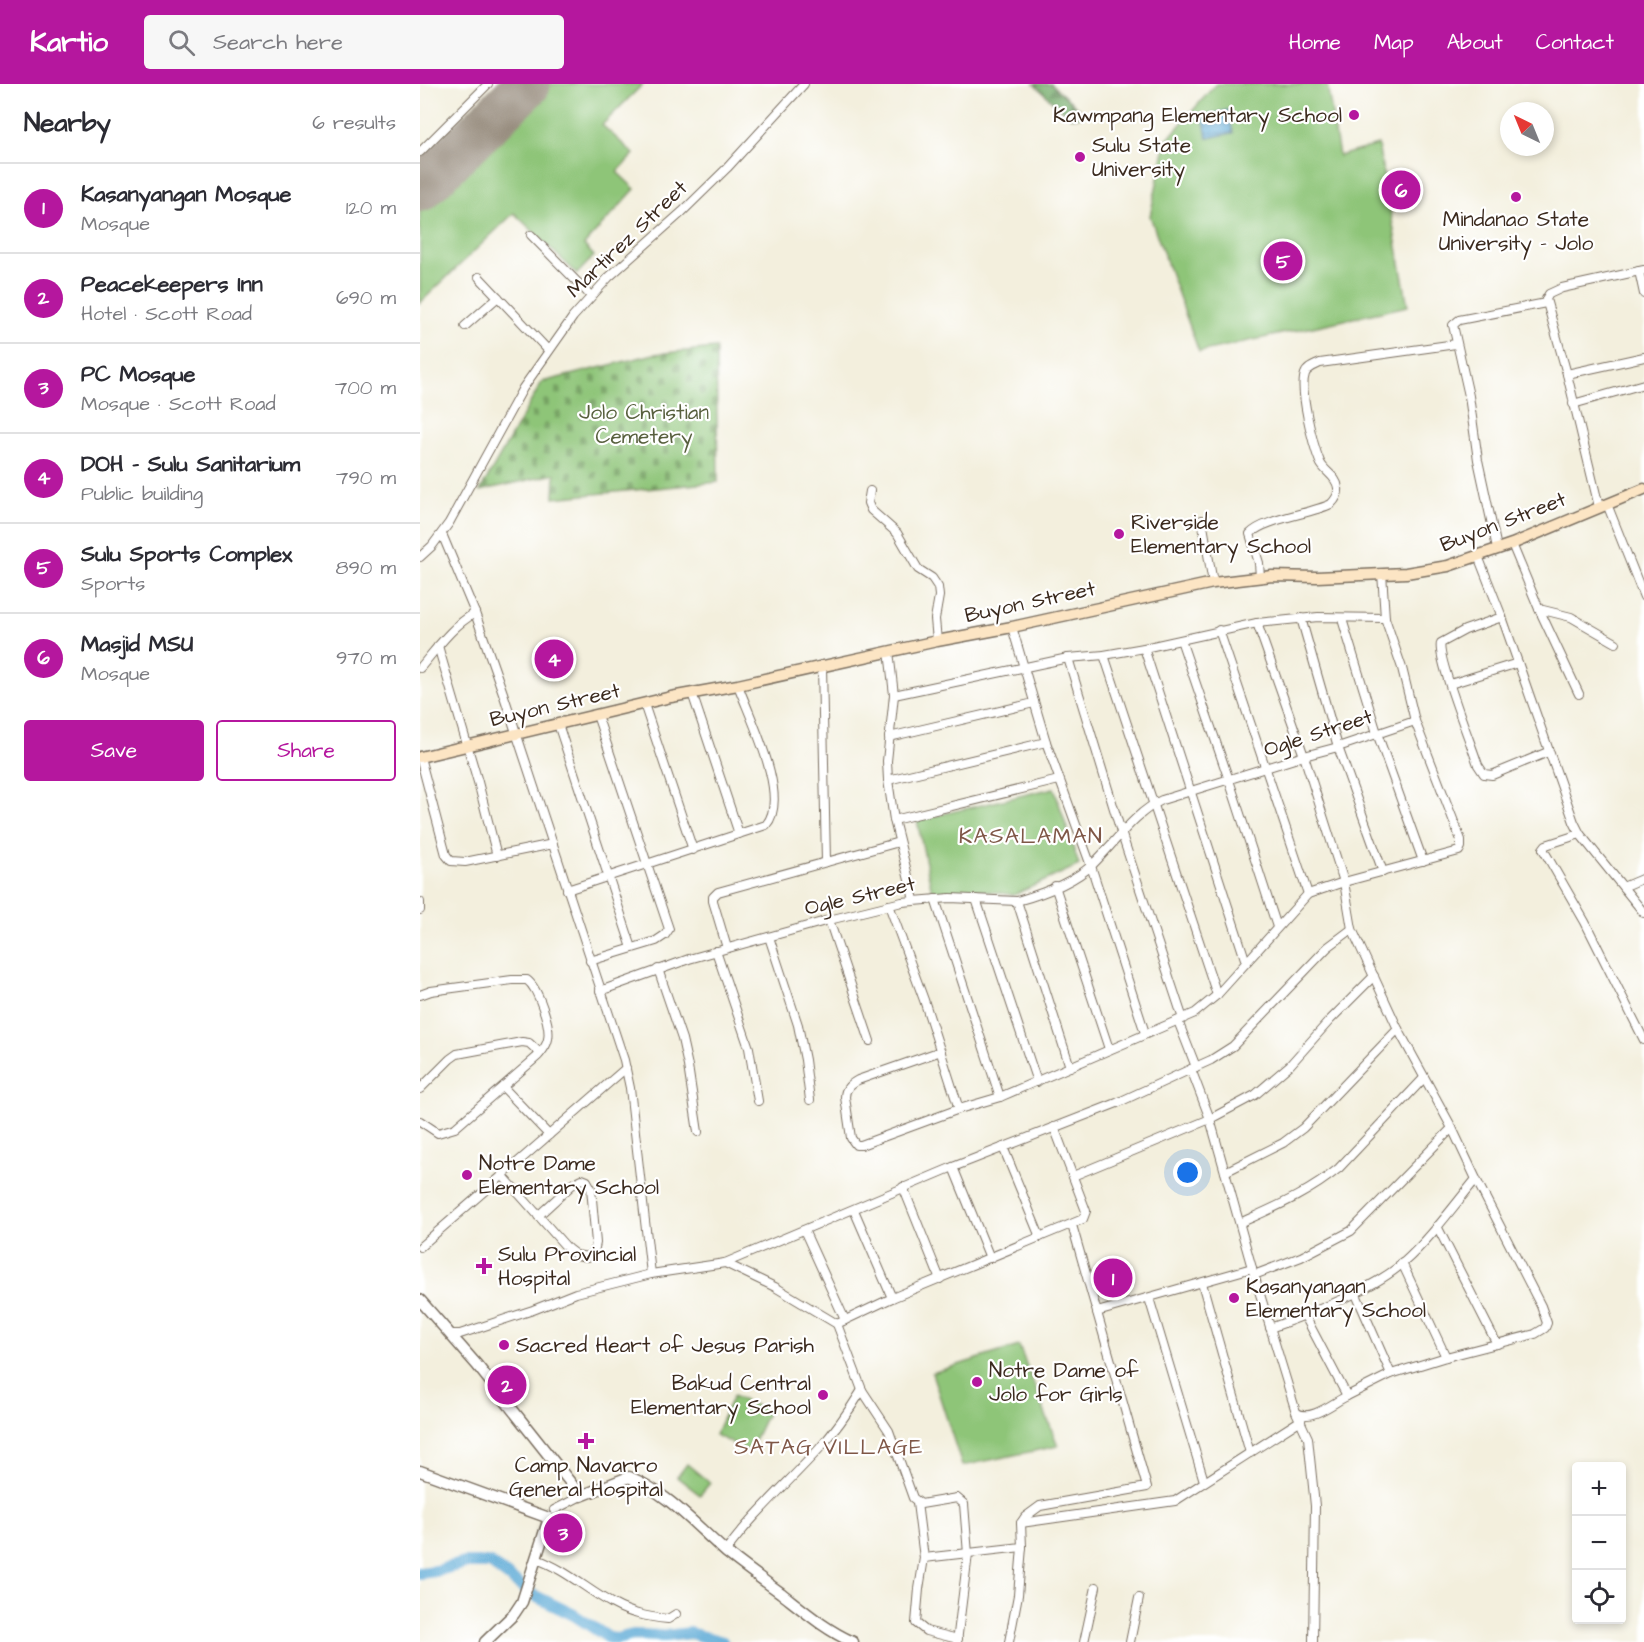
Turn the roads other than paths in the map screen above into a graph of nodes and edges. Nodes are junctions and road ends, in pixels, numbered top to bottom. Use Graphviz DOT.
graph roads {
  1 [pos="488,84"];
  2 [pos="804,84"];
  3 [pos="420,152"];
  4 [pos="531,235"];
  5 [pos="1641,271"];
  6 [pos="479,277"];
  7 [pos="1644,294"];
  8 [pos="591,296"];
  9 [pos="498,297"];
  10 [pos="1546,303"];
  11 [pos="465,326"];
  12 [pos="1456,344"];
  13 [pos="548,350"];
  14 [pos="1644,357"];
  15 [pos="1567,374"];
  16 [pos="1644,384"];
  17 [pos="1573,404"];
  18 [pos="1644,489"];
  19 [pos="870,491"];
  20 [pos="1603,506"];
  21 [pos="1202,520"];
  22 [pos="442,534"];
  23 [pos="1512,544"];
  24 [pos="1497,548"];
  25 [pos="1478,556"];
  26 [pos="420,557"];
  27 [pos="1382,573"];
  28 [pos="1260,577"];
  29 [pos="1213,583"];
  30 [pos="1644,597"];
  31 [pos="1539,609"];
  32 [pos="475,613"];
  33 [pos="1502,617"];
  34 [pos="1301,618"];
  35 [pos="1385,618"];
  36 [pos="1342,619"];
  37 [pos="1257,623"];
  38 [pos="1012,627"];
  39 [pos="1219,630"];
  40 [pos="1181,640"];
  41 [pos="937,641"];
  42 [pos="1616,642"];
  43 [pos="438,646"];
  44 [pos="1144,648"];
  45 [pos="889,651"];
  46 [pos="1104,655"];
  47 [pos="1068,658"];
  48 [pos="1518,663"];
  49 [pos="822,665"];
  50 [pos="420,668"];
  51 [pos="1023,668"];
  52 [pos="1450,684"];
  53 [pos="738,685"];
  54 [pos="692,693"];
  55 [pos="894,694"];
  56 [pos="1579,694"];
  57 [pos="1034,703"];
  58 [pos="644,704"];
  59 [pos="597,715"];
  60 [pos="1415,721"];
  61 [pos="558,724"];
  62 [pos="516,733"];
  63 [pos="1377,733"];
  64 [pos="889,737"];
  65 [pos="1046,742"];
  66 [pos="468,746"];
  67 [pos="1338,747"];
  68 [pos="1548,752"];
  69 [pos="1304,756"];
  70 [pos="420,757"];
  71 [pos="1266,768"];
  72 [pos="888,780"];
  73 [pos="1059,780"];
  74 [pos="1229,780"];
  75 [pos="1192,791"];
  76 [pos="1153,804"];
  77 [pos="894,820"];
  78 [pos="739,834"];
  79 [pos="1580,834"];
  80 [pos="1122,835"];
  81 [pos="899,842"];
  82 [pos="553,844"];
  83 [pos="693,850"];
  84 [pos="497,856"];
  85 [pos="1424,861"];
  86 [pos="826,862"];
  87 [pos="648,864"];
  88 [pos="1091,866"];
  89 [pos="1383,872"];
  90 [pos="609,877"];
  91 [pos="1644,878"];
  92 [pos="1344,882"];
  93 [pos="1055,886"];
  94 [pos="1623,887"];
  95 [pos="567,890"];
  96 [pos="1308,894"];
  97 [pos="935,899"];
  98 [pos="976,899"];
  99 [pos="914,900"];
  100 [pos="1017,901"];
  101 [pos="420,902"];
  102 [pos="1640,902"];
  103 [pos="889,905"];
  104 [pos="420,910"];
  105 [pos="1644,914"];
  106 [pos="829,920"];
  107 [pos="1277,927"];
  108 [pos="1352,929"];
  109 [pos="769,937"];
  110 [pos="632,948"];
  111 [pos="727,948"];
  112 [pos="716,951"];
  113 [pos="590,961"];
  114 [pos="1246,962"];
  115 [pos="658,969"];
  116 [pos="1374,976"];
  117 [pos="600,991"];
  118 [pos="420,995"];
  119 [pos="1217,995"];
  120 [pos="1180,1020"];
  121 [pos="1398,1029"];
  122 [pos="1145,1033"];
  123 [pos="1644,1040"];
  124 [pos="870,1041"];
  125 [pos="1109,1049"];
  126 [pos="941,1051"];
  127 [pos="540,1053"];
  128 [pos="1070,1067"];
  129 [pos="626,1068"];
  130 [pos="1194,1068"];
  131 [pos="1424,1078"];
  132 [pos="1037,1082"];
  133 [pos="503,1087"];
  134 [pos="420,1089"];
  135 [pos="1000,1097"];
  136 [pos="810,1100"];
  137 [pos="758,1101"];
  138 [pos="958,1109"];
  139 [pos="1210,1119"];
  140 [pos="420,1121"];
  141 [pos="1054,1126"];
  142 [pos="1452,1128"];
  143 [pos="698,1132"];
  144 [pos="549,1135"];
  145 [pos="1003,1148"];
  146 [pos="953,1167"];
  147 [pos="1226,1172"];
  148 [pos="503,1176"];
  149 [pos="1073,1176"];
  150 [pos="1476,1179"];
  151 [pos="903,1187"];
  152 [pos="854,1210"];
  153 [pos="538,1216"];
  154 [pos="1240,1223"];
  155 [pos="1072,1225"];
  156 [pos="1437,1226"];
  157 [pos="804,1230"];
  158 [pos="1040,1237"];
  159 [pos="420,1247"];
  160 [pos="990,1258"];
  161 [pos="725,1263"];
  162 [pos="1402,1263"];
  163 [pos="1253,1271"];
  164 [pos="651,1274"];
  165 [pos="940,1279"];
  166 [pos="1202,1283"];
  167 [pos="1355,1292"];
  168 [pos="892,1298"];
  169 [pos="1149,1298"];
  170 [pos="420,1300"];
  171 [pos="1097,1312"];
  172 [pos="1305,1316"];
  173 [pos="841,1322"];
  174 [pos="1270,1328"];
  175 [pos="450,1334"];
  176 [pos="1497,1344"];
  177 [pos="1446,1357"];
  178 [pos="1391,1374"];
  179 [pos="862,1390"];
  180 [pos="1347,1396"];
  181 [pos="1296,1412"];
  182 [pos="1301,1420"];
  183 [pos="1250,1453"];
  184 [pos="420,1471"];
  185 [pos="1204,1481"];
  186 [pos="581,1496"];
  187 [pos="917,1503"];
  188 [pos="554,1510"];
  189 [pos="1021,1523"];
  190 [pos="1022,1547"];
  191 [pos="726,1551"];
  192 [pos="968,1554"];
  193 [pos="924,1558"];
  194 [pos="536,1559"];
  195 [pos="1096,1587"];
  196 [pos="1139,1598"];
  197 [pos="676,1614"];
  198 [pos="957,1640"];
  199 [pos="484,1642"];
  200 [pos="853,1642"];
  201 [pos="1010,1642"];
  202 [pos="1084,1642"];
  203 [pos="1130,1642"];
  204 [pos="1312,1642"];
  1 -- 3 [label="street"];
  2 -- 8 [label="street, Martirez Street"];
  4 -- 8 [label="street"];
  5 -- 7 [label="street"];
  5 -- 10 [label="street"];
  6 -- 9 [label="street"];
  8 -- 13 [label="street, Martirez Street"];
  9 -- 11 [label="street"];
  9 -- 13 [label="street"];
  10 -- 12 [label="street"];
  10 -- 15 [label="street"];
  12 -- 24 [label="street"];
  12 -- 28 [label="street"];
  13 -- 22 [label="street, Martirez Street"];
  14 -- 15 [label="street"];
  15 -- 17 [label="street"];
  16 -- 17 [label="street"];
  17 -- 20 [label="street"];
  18 -- 20 [label="main road, Buyon Street"];
  19 -- 41 [label="street"];
  20 -- 23 [label="main road, Buyon Street"];
  20 -- 30 [label="street"];
  21 -- 29 [label="street"];
  22 -- 26 [label="street, Martirez Street"];
  22 -- 32 [label="street"];
  23 -- 24 [label="main road, Buyon Street"];
  23 -- 31 [label="street"];
  24 -- 25 [label="main road, Buyon Street"];
  25 -- 27 [label="main road, Buyon Street"];
  25 -- 33 [label="street"];
  27 -- 28 [label="main road, Buyon Street"];
  27 -- 35 [label="street"];
  28 -- 29 [label="main road, Buyon Street"];
  29 -- 38 [label="main road, Buyon Street"];
  31 -- 42 [label="street"];
  31 -- 56 [label="street"];
  32 -- 43 [label="street"];
  32 -- 62 [label="street"];
  33 -- 48 [label="street"];
  33 -- 52 [label="street"];
  34 -- 36 [label="street"];
  34 -- 37 [label="street"];
  34 -- 67 [label="street"];
  35 -- 36 [label="street"];
  35 -- 60 [label="street"];
  36 -- 63 [label="street"];
  37 -- 39 [label="street"];
  37 -- 69 [label="street"];
  38 -- 41 [label="main road, Buyon Street"];
  38 -- 51 [label="street"];
  39 -- 40 [label="street"];
  39 -- 71 [label="street"];
  40 -- 44 [label="street"];
  40 -- 74 [label="street"];
  41 -- 45 [label="main road, Buyon Street"];
  43 -- 50 [label="street"];
  43 -- 66 [label="street"];
  44 -- 46 [label="street"];
  44 -- 75 [label="street"];
  45 -- 49 [label="main road, Buyon Street"];
  45 -- 55 [label="street"];
  46 -- 47 [label="street"];
  46 -- 76 [label="street"];
  47 -- 51 [label="street"];
  47 -- 80 [label="street"];
  48 -- 52 [label="street"];
  48 -- 68 [label="street"];
  49 -- 53 [label="main road, Buyon Street"];
  49 -- 86 [label="street"];
  51 -- 55 [label="street"];
  51 -- 57 [label="street"];
  52 -- 68 [label="street"];
  53 -- 54 [label="main road, Buyon Street"];
  53 -- 78 [label="street"];
  54 -- 58 [label="main road, Buyon Street"];
  54 -- 78 [label="street"];
  55 -- 64 [label="street"];
  57 -- 64 [label="street"];
  57 -- 65 [label="street"];
  58 -- 59 [label="main road, Buyon Street"];
  58 -- 83 [label="street"];
  59 -- 61 [label="main road, Buyon Street"];
  59 -- 87 [label="street"];
  60 -- 63 [label="street, Ogle Street"];
  60 -- 85 [label="street"];
  61 -- 62 [label="main road, Buyon Street"];
  61 -- 90 [label="street"];
  62 -- 66 [label="main road, Buyon Street"];
  62 -- 82 [label="street"];
  63 -- 67 [label="street, Ogle Street"];
  63 -- 85 [label="street"];
  64 -- 72 [label="street"];
  65 -- 72 [label="street"];
  65 -- 73 [label="street"];
  66 -- 70 [label="main road, Buyon Street"];
  66 -- 84 [label="street"];
  67 -- 69 [label="street, Ogle Street"];
  67 -- 89 [label="street"];
  68 -- 79 [label="street"];
  69 -- 71 [label="street, Ogle Street"];
  69 -- 92 [label="street"];
  70 -- 84 [label="street"];
  71 -- 74 [label="street, Ogle Street"];
  71 -- 96 [label="street"];
  72 -- 77 [label="street"];
  73 -- 77 [label="street"];
  73 -- 88 [label="street"];
  74 -- 75 [label="street, Ogle Street"];
  74 -- 107 [label="street"];
  75 -- 76 [label="street, Ogle Street"];
  75 -- 114 [label="street"];
  76 -- 80 [label="street, Ogle Street"];
  76 -- 119 [label="street"];
  77 -- 81 [label="street"];
  78 -- 83 [label="street"];
  79 -- 94 [label="street"];
  79 -- 123 [label="street"];
  80 -- 88 [label="street, Ogle Street"];
  80 -- 120 [label="street"];
  81 -- 86 [label="street"];
  81 -- 99 [label="street"];
  82 -- 84 [label="street"];
  82 -- 95 [label="street"];
  83 -- 87 [label="street"];
  85 -- 89 [label="street"];
  86 -- 111 [label="street"];
  87 -- 90 [label="street"];
  87 -- 110 [label="street"];
  88 -- 93 [label="street, Ogle Street"];
  88 -- 122 [label="street"];
  89 -- 92 [label="street"];
  90 -- 95 [label="street"];
  90 -- 110 [label="street"];
  91 -- 94 [label="street"];
  92 -- 96 [label="street"];
  92 -- 108 [label="street"];
  93 -- 100 [label="street, Ogle Street"];
  93 -- 125 [label="street"];
  94 -- 102 [label="street"];
  95 -- 113 [label="street"];
  96 -- 107 [label="street"];
  97 -- 98 [label="street, Ogle Street"];
  97 -- 99 [label="street, Ogle Street"];
  97 -- 135 [label="street"];
  98 -- 100 [label="street, Ogle Street"];
  98 -- 132 [label="street"];
  99 -- 103 [label="street, Ogle Street"];
  100 -- 128 [label="street"];
  101 -- 104 [label="street"];
  102 -- 105 [label="street"];
  103 -- 106 [label="street, Ogle Street"];
  103 -- 126 [label="street"];
  106 -- 109 [label="street, Ogle Street"];
  106 -- 124 [label="street"];
  107 -- 114 [label="street"];
  108 -- 116 [label="street"];
  108 -- 130 [label="street"];
  109 -- 111 [label="street, Ogle Street"];
  109 -- 136 [label="street"];
  110 -- 113 [label="street"];
  111 -- 112 [label="street, Ogle Street"];
  112 -- 115 [label="street, Ogle Street"];
  112 -- 137 [label="street"];
  113 -- 117 [label="street"];
  114 -- 119 [label="street"];
  115 -- 117 [label="street, Ogle Street"];
  115 -- 143 [label="street"];
  116 -- 121 [label="street"];
  116 -- 139 [label="street"];
  117 -- 129 [label="street"];
  118 -- 127 [label="street"];
  119 -- 120 [label="street"];
  120 -- 122 [label="street"];
  120 -- 130 [label="street"];
  121 -- 131 [label="street"];
  121 -- 147 [label="street"];
  122 -- 125 [label="street"];
  125 -- 128 [label="street"];
  126 -- 138 [label="street"];
  126 -- 138 [label="street"];
  127 -- 133 [label="street"];
  127 -- 134 [label="street"];
  128 -- 132 [label="street"];
  129 -- 144 [label="street"];
  129 -- 164 [label="street"];
  130 -- 139 [label="street"];
  130 -- 141 [label="street"];
  131 -- 142 [label="street"];
  131 -- 154 [label="street"];
  132 -- 135 [label="street"];
  133 -- 140 [label="street"];
  133 -- 144 [label="street"];
  135 -- 138 [label="street"];
  139 -- 147 [label="street"];
  139 -- 149 [label="street"];
  141 -- 145 [label="street"];
  141 -- 149 [label="street"];
  142 -- 150 [label="street"];
  142 -- 163 [label="street"];
  144 -- 148 [label="street"];
  145 -- 146 [label="street"];
  145 -- 158 [label="street"];
  146 -- 151 [label="street"];
  146 -- 160 [label="street"];
  147 -- 154 [label="street"];
  148 -- 153 [label="street"];
  148 -- 159 [label="street"];
  149 -- 155 [label="street"];
  150 -- 156 [label="street"];
  150 -- 176 [label="street"];
  151 -- 152 [label="street"];
  151 -- 165 [label="street"];
  152 -- 157 [label="street"];
  152 -- 168 [label="street"];
  153 -- 153 [label="street"];
  154 -- 163 [label="street"];
  155 -- 158 [label="street"];
  155 -- 171 [label="street"];
  156 -- 162 [label="street"];
  156 -- 176 [label="street"];
  157 -- 161 [label="street"];
  157 -- 173 [label="street"];
  158 -- 160 [label="street"];
  160 -- 165 [label="street"];
  161 -- 164 [label="street"];
  161 -- 173 [label="street"];
  162 -- 167 [label="street"];
  162 -- 177 [label="street"];
  163 -- 166 [label="street"];
  163 -- 174 [label="street"];
  164 -- 175 [label="street"];
  165 -- 168 [label="street"];
  166 -- 169 [label="street"];
  166 -- 183 [label="street"];
  167 -- 172 [label="street"];
  167 -- 178 [label="street"];
  168 -- 173 [label="street"];
  169 -- 171 [label="street"];
  169 -- 185 [label="street"];
  170 -- 175 [label="street"];
  171 -- 189 [label="street"];
  172 -- 174 [label="street"];
  172 -- 180 [label="street"];
  173 -- 179 [label="street"];
  174 -- 181 [label="street"];
  175 -- 186 [label="street"];
  176 -- 177 [label="street"];
  177 -- 178 [label="street"];
  178 -- 180 [label="street"];
  179 -- 187 [label="street"];
  179 -- 191 [label="street"];
  180 -- 181 [label="street"];
  181 -- 182 [label="street"];
  182 -- 183 [label="street"];
  182 -- 204 [label="street"];
  183 -- 185 [label="street"];
  184 -- 194 [label="street"];
  185 -- 189 [label="street"];
  186 -- 188 [label="street"];
  186 -- 191 [label="street"];
  187 -- 192 [label="street"];
  187 -- 193 [label="street"];
  189 -- 190 [label="street"];
  190 -- 192 [label="street"];
  190 -- 201 [label="street"];
  191 -- 200 [label="street"];
  192 -- 193 [label="street"];
  192 -- 198 [label="street"];
  193 -- 198 [label="street"];
  194 -- 197 [label="street"];
  194 -- 199 [label="street"];
  195 -- 202 [label="street"];
  196 -- 203 [label="street"];
}
